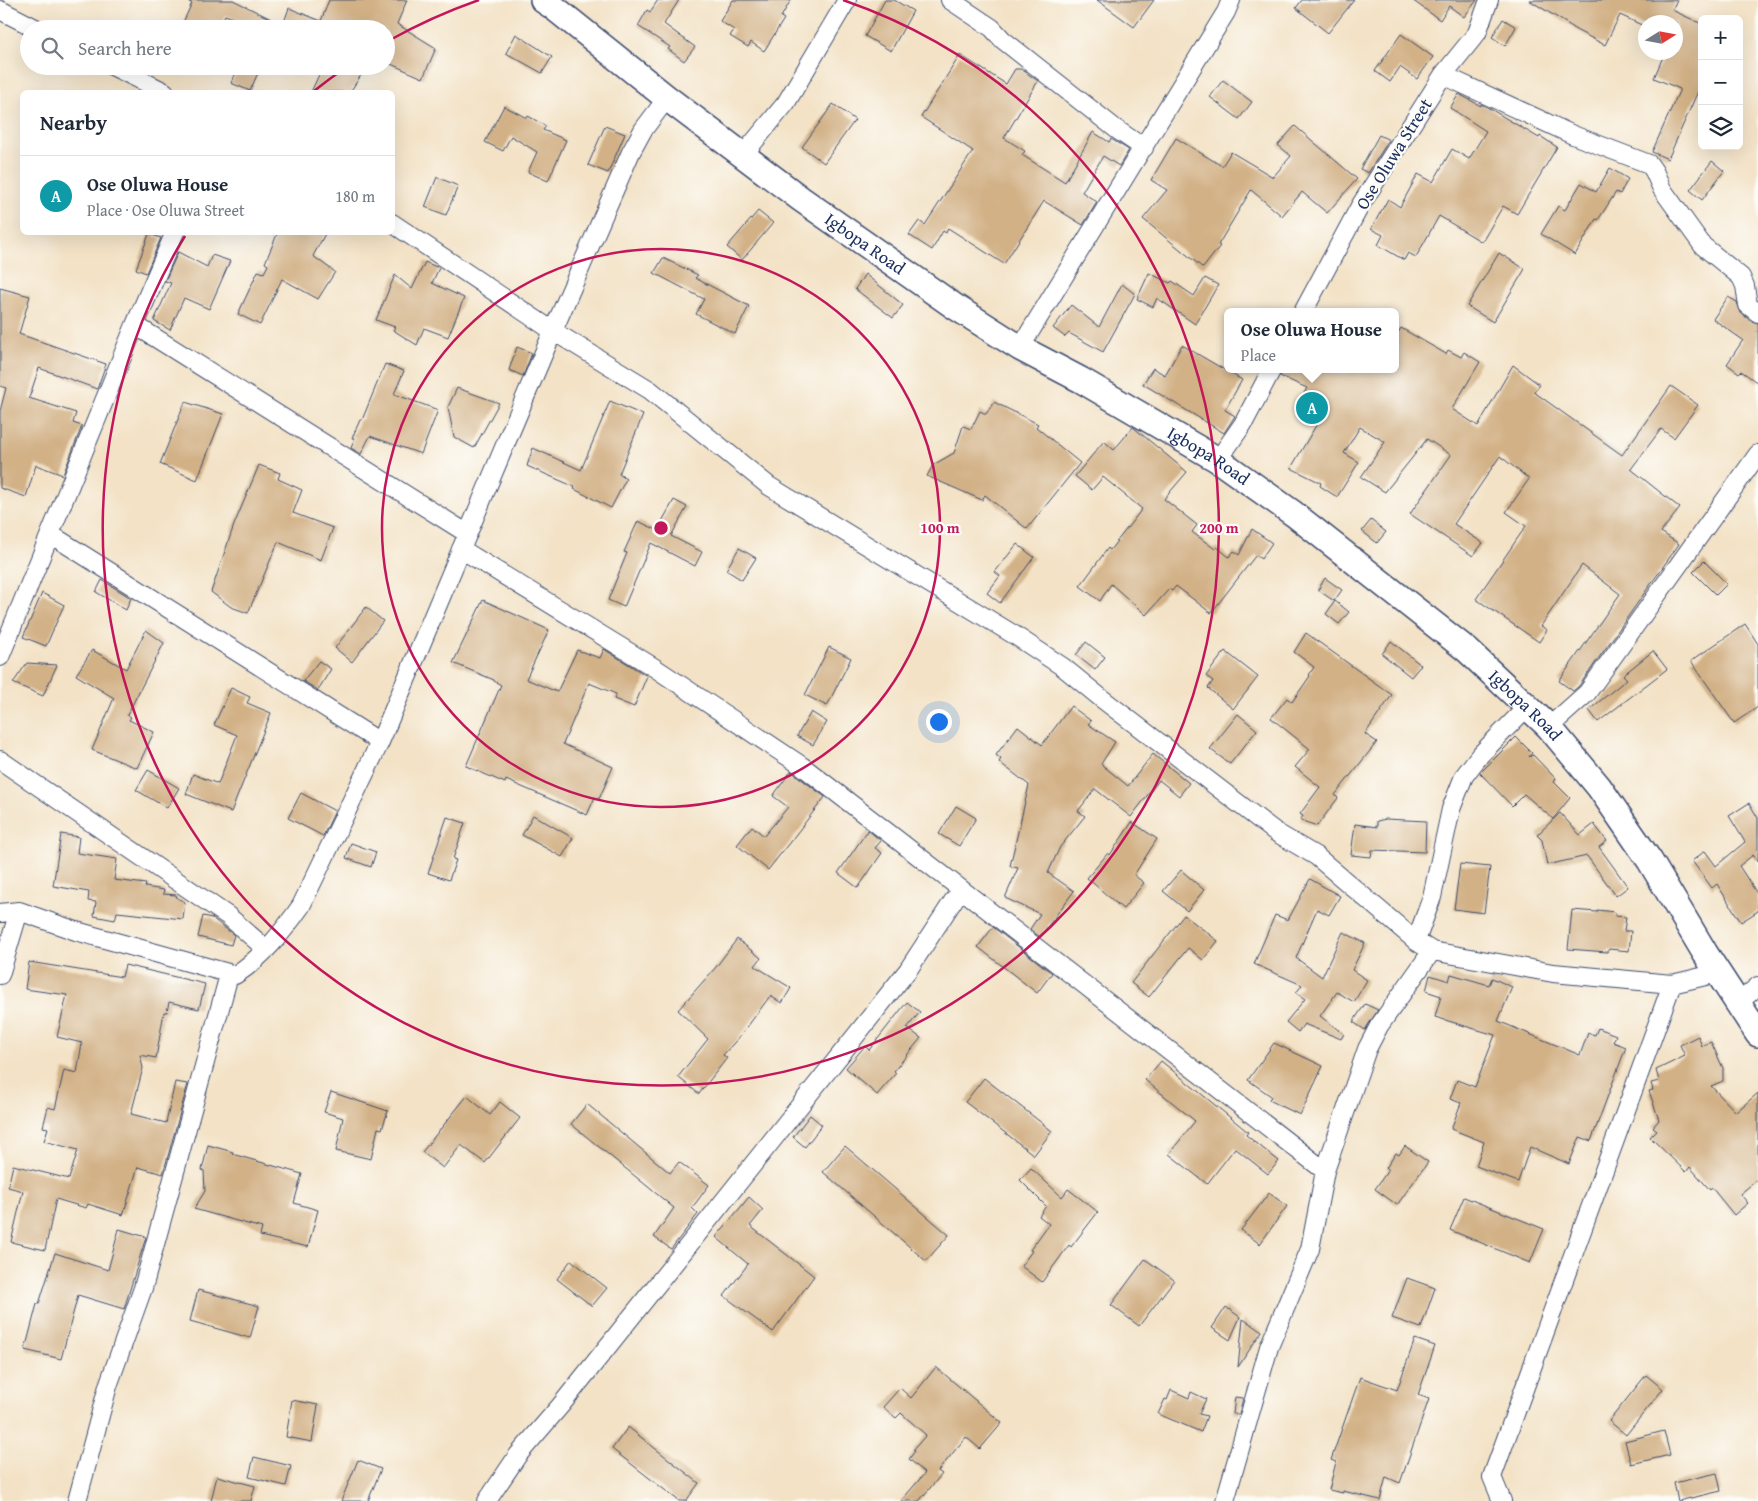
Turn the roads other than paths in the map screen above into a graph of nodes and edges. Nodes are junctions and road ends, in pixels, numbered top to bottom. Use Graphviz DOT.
graph roads {
  1 [pos="543,0"];
  2 [pos="847,0"];
  3 [pos="950,0"];
  4 [pos="1230,0"];
  5 [pos="1489,0"];
  6 [pos="0,10"];
  7 [pos="20,20"];
  8 [pos="130,75"];
  9 [pos="1443,75"];
  10 [pos="161,90"];
  11 [pos="667,98"];
  12 [pos="1144,148"];
  13 [pos="742,155"];
  14 [pos="395,225"];
  15 [pos="174,235"];
  16 [pos="1305,308"];
  17 [pos="1758,313"];
  18 [pos="135,325"];
  19 [pos="552,331"];
  20 [pos="1020,348"];
  21 [pos="1270,373"];
  22 [pos="1758,454"];
  23 [pos="1218,460"];
  24 [pos="50,534"];
  25 [pos="464,542"];
  26 [pos="0,657"];
  27 [pos="1527,706"];
  28 [pos="1549,727"];
  29 [pos="380,742"];
  30 [pos="0,760"];
  31 [pos="961,889"];
  32 [pos="19,911"];
  33 [pos="0,913"];
  34 [pos="1416,941"];
  35 [pos="266,949"];
  36 [pos="1432,951"];
  37 [pos="1718,973"];
  38 [pos="0,975"];
  39 [pos="229,975"];
  40 [pos="1672,984"];
  41 [pos="1758,986"];
  42 [pos="1737,1004"];
  43 [pos="1758,1034"];
  44 [pos="1325,1171"];
  45 [pos="76,1501"];
  46 [pos="487,1501"];
  47 [pos="1225,1501"];
  48 [pos="1502,1501"];
  1 -- 11 [label="street, Igbopa Road"];
  2 -- 13 [label="street"];
  3 -- 12 [label="street"];
  4 -- 12 [label="street"];
  5 -- 9 [label="street, Ose Oluwa Street"];
  6 -- 7 [label="street"];
  8 -- 10 [label="street"];
  9 -- 16 [label="street, Ose Oluwa Street"];
  9 -- 17 [label="street"];
  11 -- 13 [label="street, Igbopa Road"];
  11 -- 19 [label="street"];
  12 -- 20 [label="street"];
  13 -- 20 [label="street, Igbopa Road"];
  14 -- 19 [label="street"];
  15 -- 18 [label="street"];
  18 -- 24 [label="street"];
  18 -- 25 [label="street"];
  19 -- 25 [label="street"];
  19 -- 34 [label="street"];
  20 -- 23 [label="street, Igbopa Road"];
  21 -- 23 [label="street"];
  22 -- 28 [label="street"];
  23 -- 27 [label="street, Igbopa Road"];
  24 -- 26 [label="street"];
  24 -- 29 [label="street"];
  25 -- 29 [label="street"];
  25 -- 31 [label="street"];
  27 -- 28 [label="street, Igbopa Road"];
  27 -- 34 [label="street"];
  28 -- 37 [label="street, Igbopa Road"];
  29 -- 35 [label="street"];
  30 -- 35 [label="street"];
  31 -- 44 [label="street"];
  31 -- 46 [label="street"];
  32 -- 33 [label="street"];
  32 -- 38 [label="street"];
  32 -- 39 [label="street"];
  34 -- 36 [label="street"];
  35 -- 39 [label="street"];
  36 -- 40 [label="street"];
  36 -- 44 [label="street"];
  37 -- 40 [label="street"];
  37 -- 42 [label="street, Igbopa Road"];
  39 -- 45 [label="street"];
  40 -- 48 [label="street"];
  41 -- 42 [label="street"];
  42 -- 43 [label="street, Igbopa Road"];
  44 -- 47 [label="street"];
}
